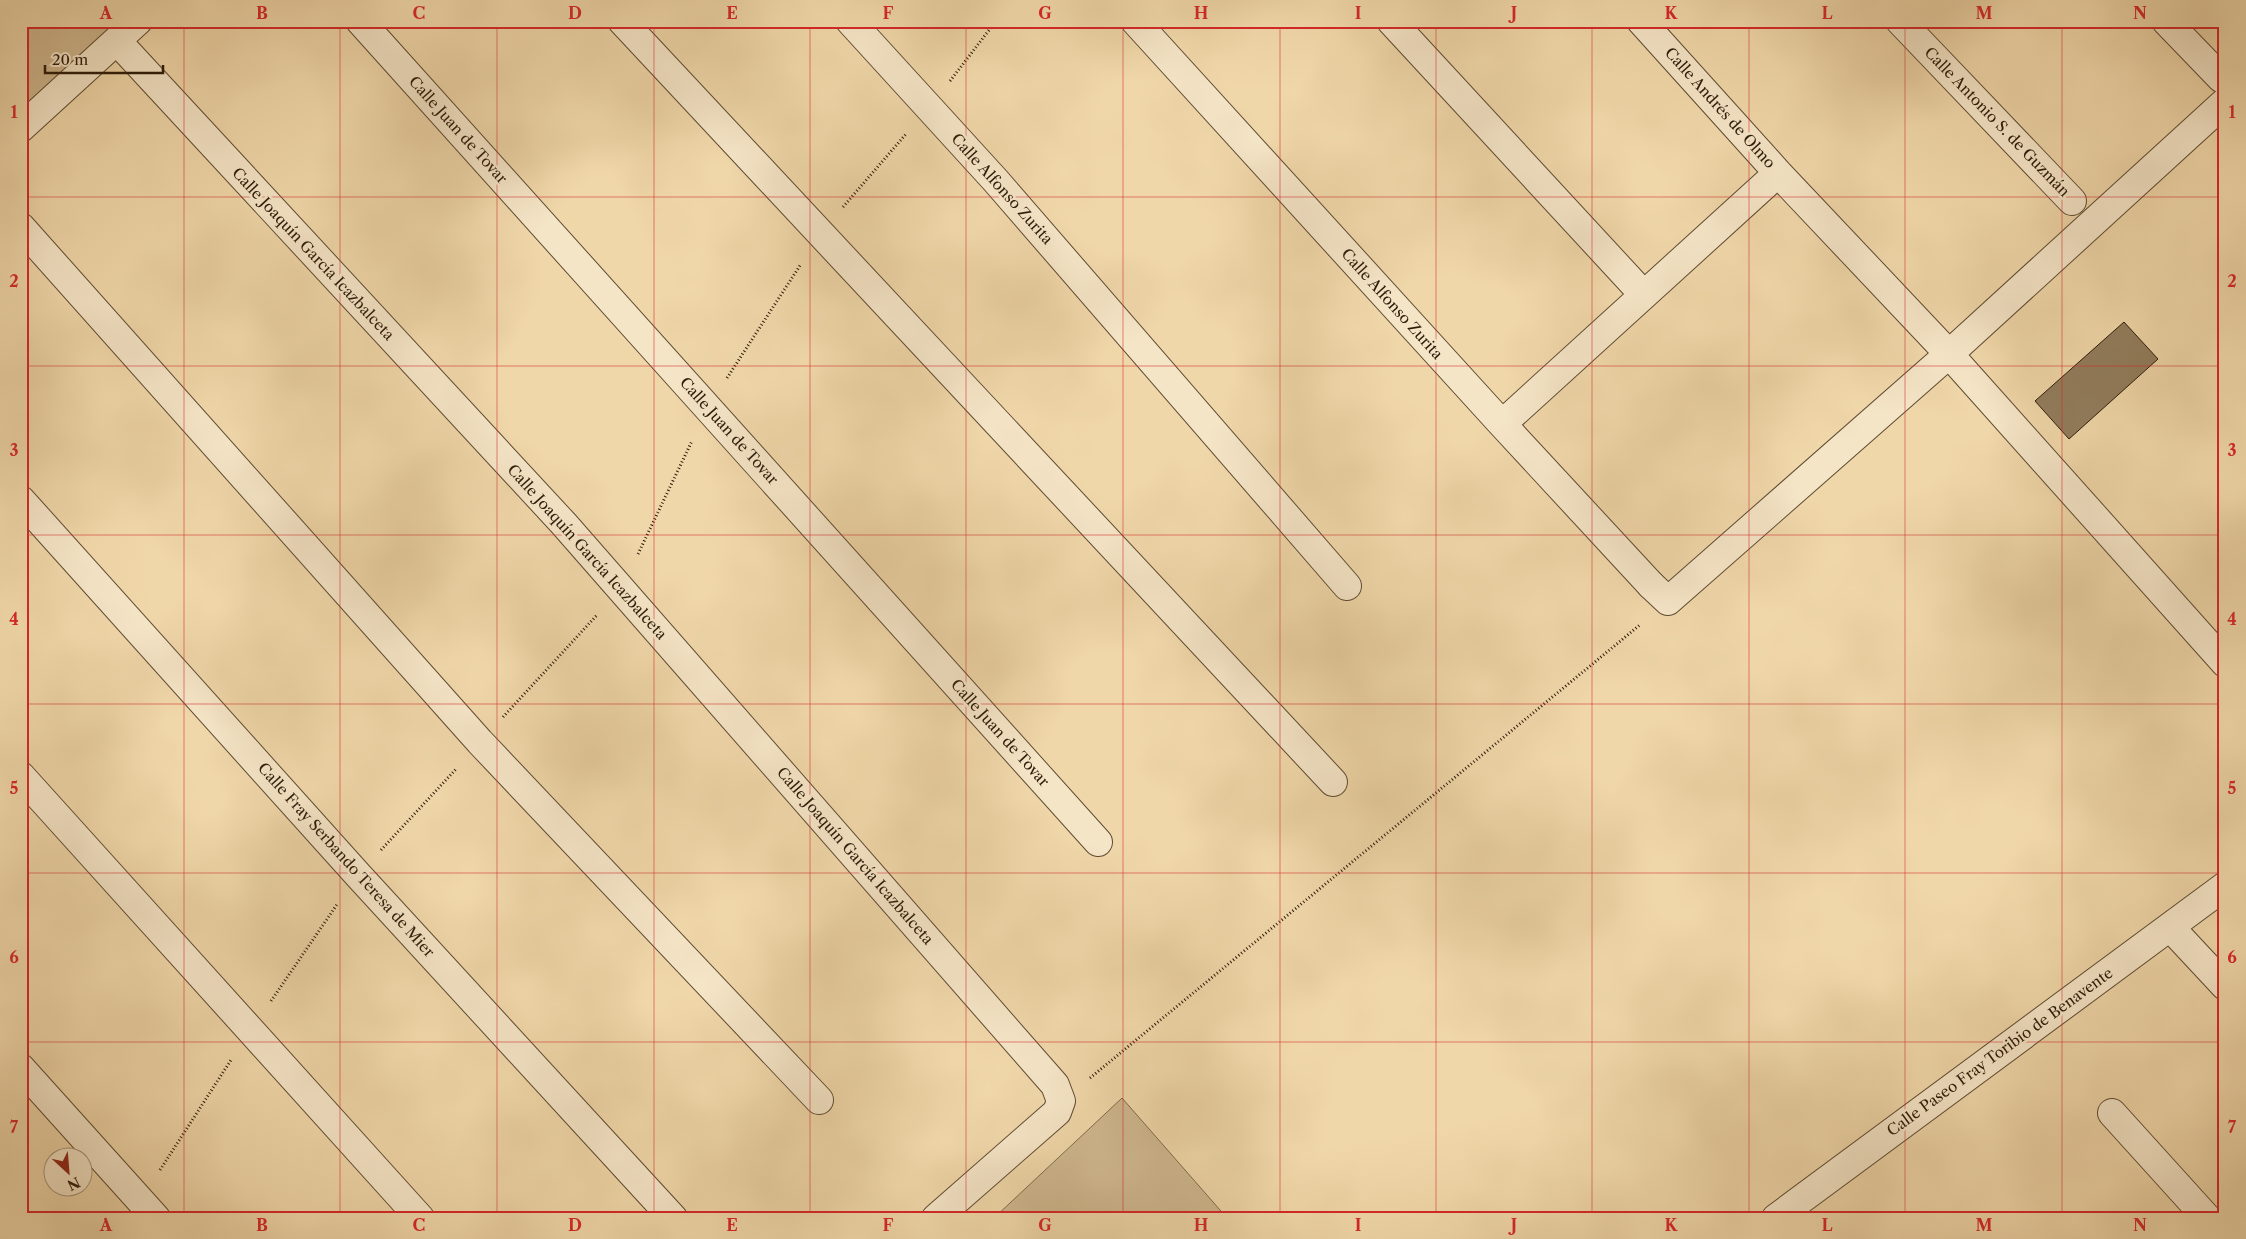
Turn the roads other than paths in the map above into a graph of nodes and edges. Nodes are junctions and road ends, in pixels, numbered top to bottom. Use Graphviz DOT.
graph roads {
  1 [pos="138,21"];
  2 [pos="360,21"];
  3 [pos="622,21"];
  4 [pos="850,21"];
  5 [pos="1135,21"];
  6 [pos="1391,21"];
  7 [pos="1640,21"];
  8 [pos="1900,21"];
  9 [pos="2166,21"];
  10 [pos="116,41"];
  11 [pos="2223,88"];
  12 [pos="21,128"];
  13 [pos="1778,173"];
  14 [pos="2072,201"];
  15 [pos="21,227"];
  16 [pos="1644,295"];
  17 [pos="1949,354"];
  18 [pos="1502,424"];
  19 [pos="21,500"];
  20 [pos="1347,586"];
  21 [pos="2225,663"];
  22 [pos="21,776"];
  23 [pos="1333,782"];
  24 [pos="1098,842"];
  25 [pos="2225,886"];
  26 [pos="2170,927"];
  27 [pos="2225,986"];
  28 [pos="21,1068"];
  29 [pos="819,1100"];
  30 [pos="2112,1113"];
  31 [pos="156,1218"];
  32 [pos="420,1218"];
  33 [pos="673,1218"];
  34 [pos="936,1218"];
  35 [pos="1776,1218"];
  36 [pos="2207,1218"];
  1 -- 10 [label="street"];
  2 -- 24 [label="street, Calle Juan de Tovar"];
  3 -- 23 [label="street"];
  4 -- 20 [label="street, Calle Alfonso Zurita"];
  5 -- 18 [label="street, Calle Alfonso Zurita"];
  6 -- 16 [label="street"];
  7 -- 13 [label="street, Calle Andrés de Olmo"];
  8 -- 14 [label="street, Calle Antonio S. de Guzmán"];
  9 -- 11 [label="street"];
  10 -- 12 [label="street"];
  10 -- 34 [label="street, Calle Joaquín García Icazbalceta"];
  11 -- 17 [label="street"];
  13 -- 16 [label="street"];
  13 -- 17 [label="street, Calle Andrés de Olmo"];
  15 -- 29 [label="street"];
  16 -- 18 [label="street"];
  17 -- 18 [label="street, Calle Alfonso Zurita"];
  17 -- 21 [label="street, Calle Andrés de Olmo"];
  19 -- 33 [label="street, Calle Fray Serbando Teresa de Mier"];
  22 -- 32 [label="street"];
  25 -- 26 [label="street, Calle Paseo Fray Toribio de Benavente"];
  26 -- 27 [label="street"];
  26 -- 35 [label="street, Calle Paseo Fray Toribio de Benavente"];
  28 -- 31 [label="street"];
  30 -- 36 [label="street"];
}
